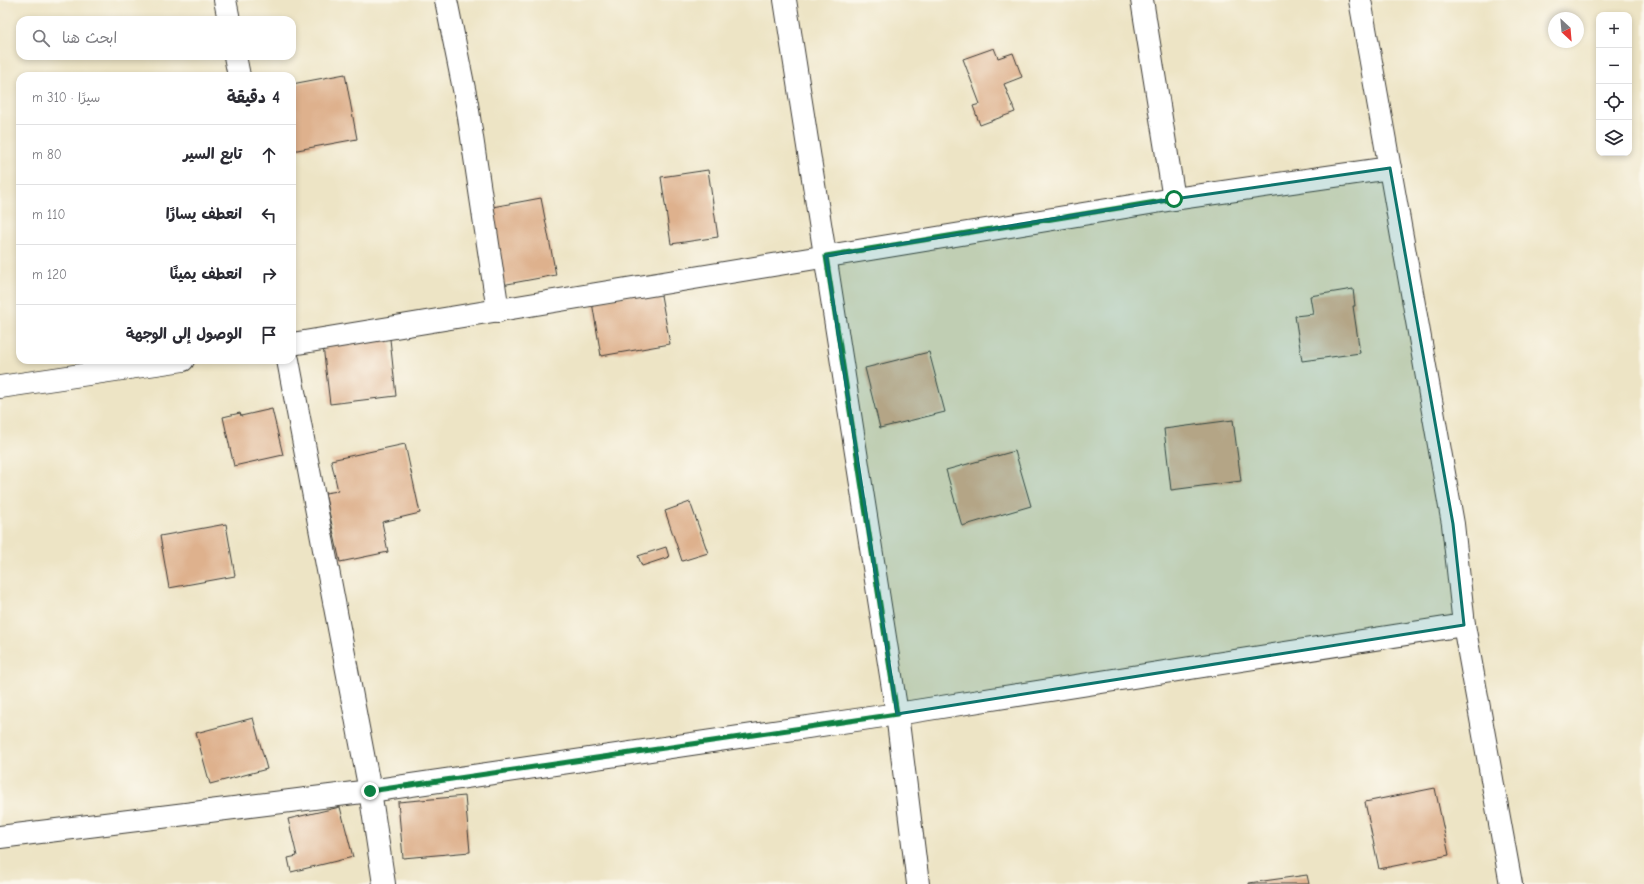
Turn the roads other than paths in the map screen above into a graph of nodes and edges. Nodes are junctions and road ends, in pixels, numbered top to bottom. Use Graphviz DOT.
graph roads {
  1 [pos="226,0"];
  2 [pos="446,0"];
  3 [pos="785,0"];
  4 [pos="1142,0"];
  5 [pos="1360,0"];
  6 [pos="228,16"];
  7 [pos="236,60"];
  8 [pos="238,72"];
  9 [pos="1390,168"];
  10 [pos="1174,199"];
  11 [pos="826,256"];
  12 [pos="498,311"];
  13 [pos="296,343"];
  14 [pos="156,364"];
  15 [pos="289,364"];
  16 [pos="0,387"];
  17 [pos="1464,625"];
  18 [pos="897,714"];
  19 [pos="370,791"];
  20 [pos="0,837"];
  21 [pos="384,884"];
  22 [pos="918,884"];
  23 [pos="1510,884"];
  1 -- 6 [label="street"];
  2 -- 12 [label="street"];
  3 -- 11 [label="street"];
  4 -- 10 [label="street"];
  5 -- 9 [label="street"];
  7 -- 8 [label="street"];
  9 -- 10 [label="street"];
  9 -- 17 [label="street"];
  10 -- 11 [label="street"];
  11 -- 12 [label="street"];
  11 -- 18 [label="street"];
  12 -- 13 [label="street"];
  14 -- 16 [label="street"];
  15 -- 19 [label="street"];
  17 -- 18 [label="street"];
  17 -- 23 [label="street"];
  18 -- 19 [label="street"];
  18 -- 22 [label="street"];
  19 -- 20 [label="street"];
  19 -- 21 [label="street"];
}
